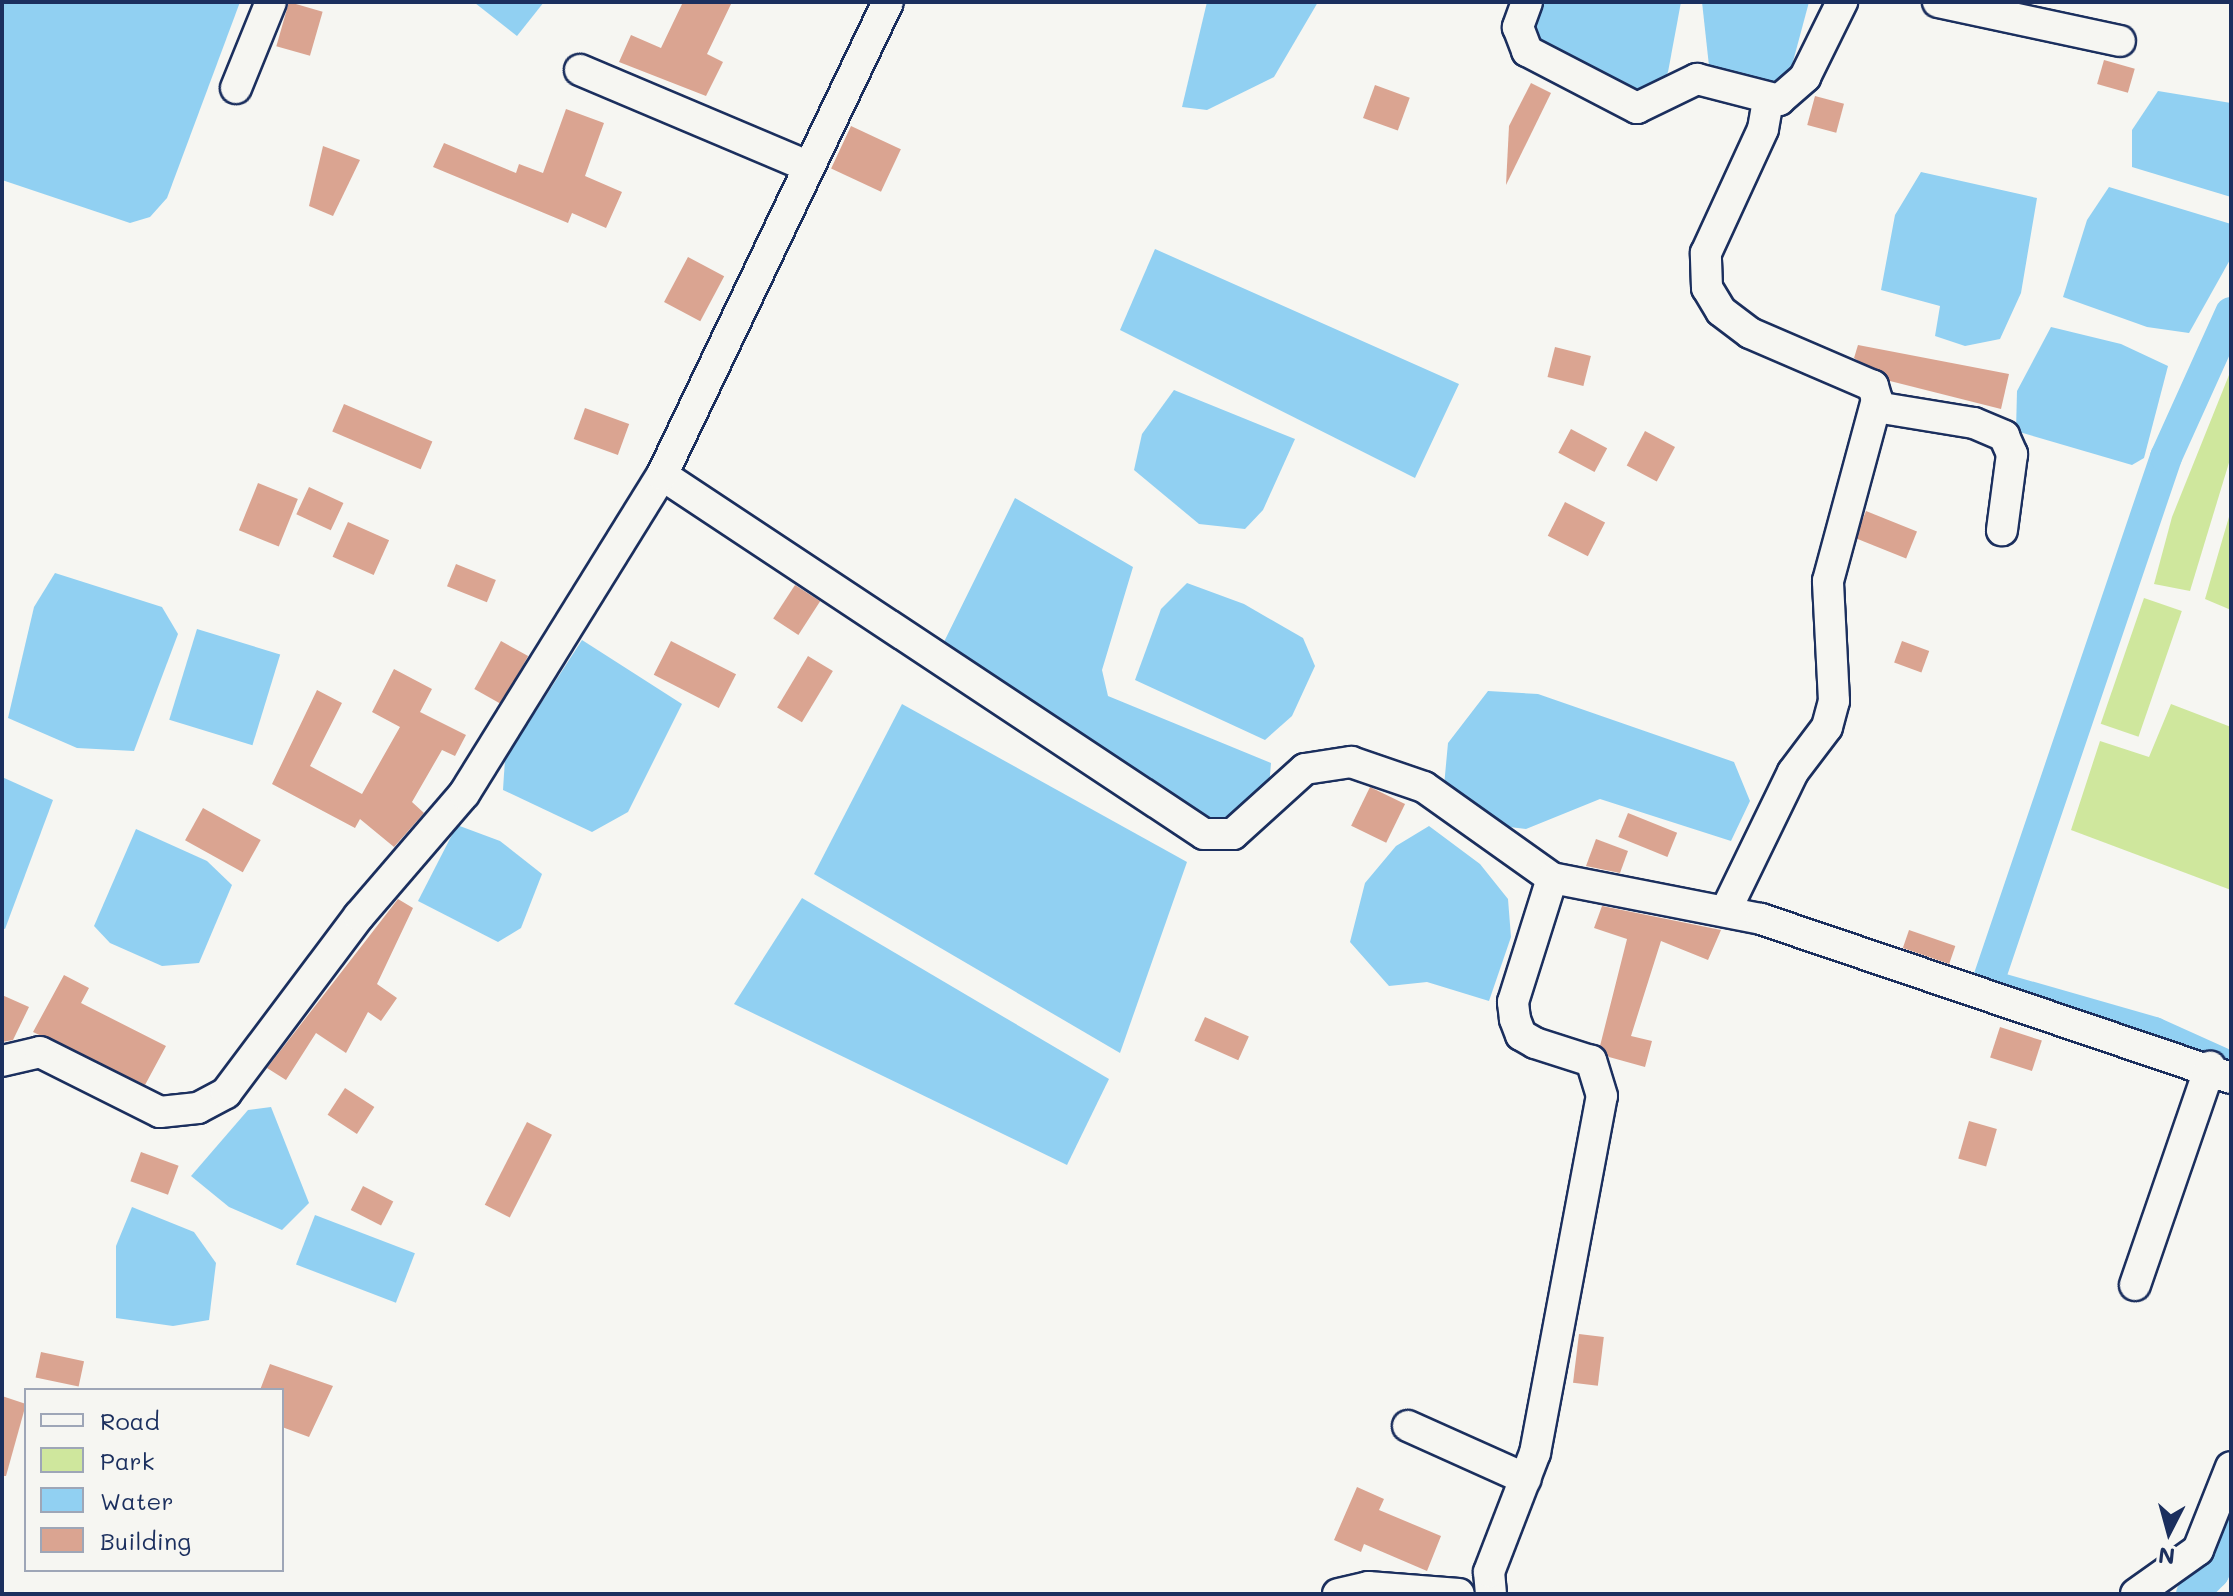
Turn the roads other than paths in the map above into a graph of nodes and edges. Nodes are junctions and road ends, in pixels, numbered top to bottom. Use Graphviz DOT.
graph roads {
  1 [pos="271,2"];
  2 [pos="888,2"];
  3 [pos="1527,2"];
  4 [pos="1842,2"];
  5 [pos="1938,2"];
  6 [pos="2120,41"];
  7 [pos="580,70"];
  8 [pos="236,88"];
  9 [pos="1768,100"];
  10 [pos="807,166"];
  11 [pos="1876,407"];
  12 [pos="662,475"];
  13 [pos="2002,530"];
  14 [pos="1552,878"];
  15 [pos="1726,910"];
  16 [pos="2,1061"];
  17 [pos="2221,1073"];
  18 [pos="2135,1285"];
  19 [pos="1408,1426"];
  20 [pos="2231,1467"];
  21 [pos="1526,1479"];
  22 [pos="1338,1594"];
  23 [pos="1459,1594"];
  24 [pos="1491,1594"];
  25 [pos="2136,1594"];
  1 -- 8 [label="street"];
  2 -- 10 [label="street"];
  3 -- 9 [label="street"];
  4 -- 9 [label="street"];
  5 -- 6 [label="street"];
  7 -- 10 [label="street"];
  9 -- 11 [label="street"];
  10 -- 12 [label="street"];
  11 -- 13 [label="street"];
  11 -- 15 [label="street"];
  12 -- 14 [label="street"];
  12 -- 16 [label="street"];
  14 -- 15 [label="street"];
  14 -- 21 [label="street"];
  15 -- 17 [label="street"];
  17 -- 18 [label="street"];
  19 -- 21 [label="street"];
  20 -- 25 [label="street"];
  21 -- 24 [label="street"];
  22 -- 23 [label="street"];
}
